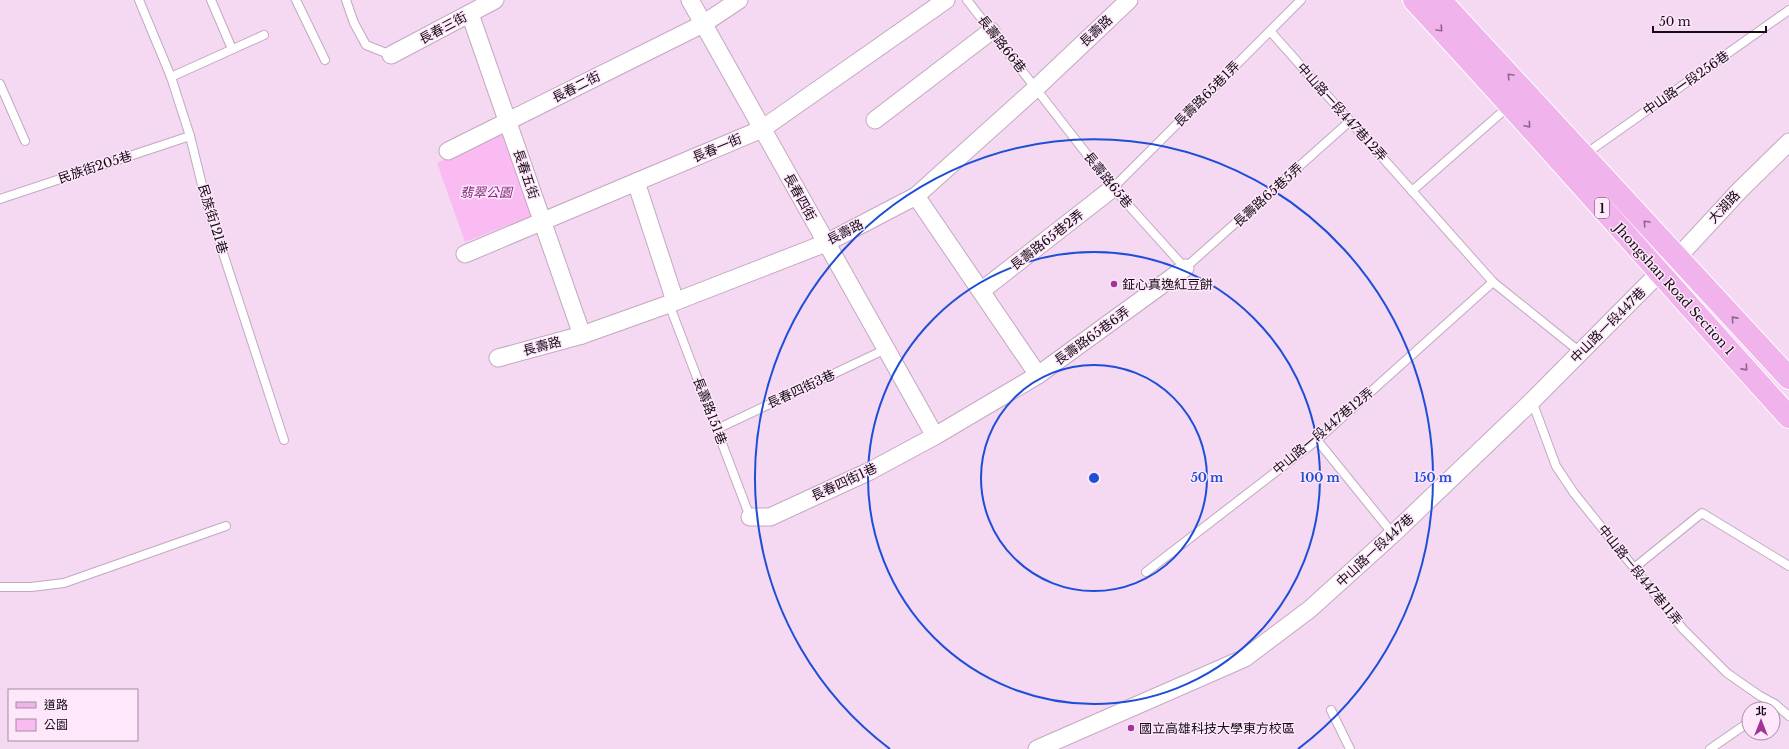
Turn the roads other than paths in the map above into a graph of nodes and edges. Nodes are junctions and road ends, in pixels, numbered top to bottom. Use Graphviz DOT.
graph roads {
  1 [pos="139,0"];
  2 [pos="211,0"];
  3 [pos="296,0"];
  4 [pos="346,0"];
  5 [pos="495,0"];
  6 [pos="690,0"];
  7 [pos="739,0"];
  8 [pos="946,0"];
  9 [pos="967,0"];
  10 [pos="1129,0"];
  11 [pos="1301,0"];
  12 [pos="1414,0"];
  13 [pos="1440,0"];
  14 [pos="1789,10"];
  15 [pos="470,14"];
  16 [pos="703,24"];
  17 [pos="991,31"];
  18 [pos="1270,31"];
  19 [pos="264,35"];
  20 [pos="232,49"];
  21 [pos="391,55"];
  22 [pos="325,60"];
  23 [pos="171,77"];
  24 [pos="0,84"];
  25 [pos="1036,88"];
  26 [pos="1510,104"];
  27 [pos="875,120"];
  28 [pos="1350,121"];
  29 [pos="508,122"];
  30 [pos="762,129"];
  31 [pos="190,136"];
  32 [pos="25,141"];
  33 [pos="1787,145"];
  34 [pos="448,151"];
  35 [pos="1584,156"];
  36 [pos="636,182"];
  37 [pos="1113,188"];
  38 [pos="1412,191"];
  39 [pos="916,196"];
  40 [pos="0,199"];
  41 [pos="542,221"];
  42 [pos="826,243"];
  43 [pos="465,254"];
  44 [pos="1678,257"];
  45 [pos="1185,268"];
  46 [pos="1659,273"];
  47 [pos="1493,282"];
  48 [pos="981,291"];
  49 [pos="672,303"];
  50 [pos="582,335"];
  51 [pos="886,349"];
  52 [pos="1580,352"];
  53 [pos="498,358"];
  54 [pos="1038,375"];
  55 [pos="1789,378"];
  56 [pos="1532,401"];
  57 [pos="1789,417"];
  58 [pos="717,429"];
  59 [pos="935,436"];
  60 [pos="284,440"];
  61 [pos="1316,440"];
  62 [pos="750,517"];
  63 [pos="226,526"];
  64 [pos="1392,534"];
  65 [pos="1789,566"];
  66 [pos="1634,568"];
  67 [pos="1146,572"];
  68 [pos="0,587"];
  69 [pos="1764,701"];
  70 [pos="1331,710"];
  71 [pos="1741,728"];
  72 [pos="1037,749"];
  73 [pos="1350,749"];
  74 [pos="1710,749"];
  1 -- 23 [label="lane, 民族街121巷"];
  2 -- 20 [label="lane"];
  3 -- 22 [label="lane"];
  4 -- 21 [label="lane"];
  5 -- 15 [label="street, 長春三街"];
  6 -- 16 [label="street, 長春四街"];
  7 -- 16 [label="street, 長春二街"];
  8 -- 30 [label="street, 長春一街"];
  9 -- 17 [label="lane, 長壽路66巷"];
  10 -- 25 [label="street, 長壽路"];
  11 -- 18 [label="lane, 長壽路65巷1弄"];
  12 -- 26 [label="main road, Jhongshan Road Section 1 / 1, one-way"];
  35 -- 13 [label="main road, Jhongshan Road Section 1 / 1, one-way"];
  14 -- 35 [label="lane, 中山路一段256巷"];
  15 -- 21 [label="street, 長春三街"];
  15 -- 29 [label="street, 長春五街"];
  16 -- 29 [label="street, 長春二街"];
  16 -- 30 [label="street, 長春四街"];
  17 -- 25 [label="lane, 長壽路66巷"];
  17 -- 27 [label="street"];
  18 -- 28 [label="lane, 中山路一段447巷12弄"];
  18 -- 37 [label="lane, 長壽路65巷1弄"];
  19 -- 20 [label="lane"];
  20 -- 23 [label="lane"];
  23 -- 31 [label="lane, 民族街121巷"];
  24 -- 32 [label="lane"];
  25 -- 37 [label="lane, 長壽路65巷"];
  25 -- 39 [label="street, 長壽路"];
  26 -- 38 [label="lane"];
  26 -- 46 [label="main road, Jhongshan Road Section 1 / 1, one-way"];
  28 -- 38 [label="lane, 中山路一段447巷12弄"];
  28 -- 45 [label="lane, 長壽路65巷5弄"];
  29 -- 34 [label="street, 長春二街"];
  29 -- 41 [label="street, 長春五街"];
  30 -- 36 [label="street, 長春一街"];
  30 -- 42 [label="street, 長春四街"];
  31 -- 40 [label="lane, 民族街205巷"];
  31 -- 60 [label="lane, 民族街121巷"];
  33 -- 44 [label="street, 大湖路"];
  44 -- 35 [label="main road, Jhongshan Road Section 1 / 1, one-way"];
  36 -- 41 [label="street, 長春一街"];
  36 -- 49 [label="street"];
  37 -- 45 [label="lane, 長壽路65巷"];
  37 -- 48 [label="street, 長壽路65巷2弄"];
  38 -- 47 [label="lane, 中山路一段447巷12弄"];
  39 -- 42 [label="street, 長壽路"];
  39 -- 48 [label="street"];
  41 -- 43 [label="street, 長春一街"];
  41 -- 50 [label="street, 長春五街"];
  42 -- 49 [label="street, 長壽路"];
  42 -- 51 [label="street, 長春四街"];
  44 -- 46 [label="street, 大湖路"];
  55 -- 44 [label="main road, Jhongshan Road Section 1 / 1, one-way"];
  45 -- 54 [label="street, 長壽路65巷6弄"];
  46 -- 52 [label="street, 中山路一段447巷"];
  46 -- 57 [label="main road, Jhongshan Road Section 1 / 1, one-way"];
  47 -- 52 [label="lane, 中山路一段447巷12弄"];
  47 -- 61 [label="lane, 中山路一段447巷12弄"];
  48 -- 54 [label="street"];
  49 -- 50 [label="street, 長壽路"];
  49 -- 58 [label="lane, 長壽路151巷"];
  50 -- 53 [label="street, 長壽路"];
  51 -- 58 [label="lane, 長春四街3巷"];
  51 -- 59 [label="street, 長春四街"];
  52 -- 56 [label="street, 中山路一段447巷"];
  54 -- 59 [label="street, 長壽路65巷6弄"];
  56 -- 64 [label="street, 中山路一段447巷"];
  56 -- 66 [label="lane, 中山路一段447巷11弄"];
  58 -- 62 [label="lane, 長壽路151巷"];
  59 -- 62 [label="street, 長春四街1巷"];
  61 -- 64 [label="lane"];
  61 -- 67 [label="lane, 中山路一段447巷12弄"];
  63 -- 68 [label="lane"];
  64 -- 72 [label="street, 中山路一段447巷"];
  65 -- 66 [label="lane"];
  66 -- 69 [label="lane, 中山路一段447巷11弄"];
  70 -- 73 [label="lane"];
  71 -- 74 [label="lane"];
}
